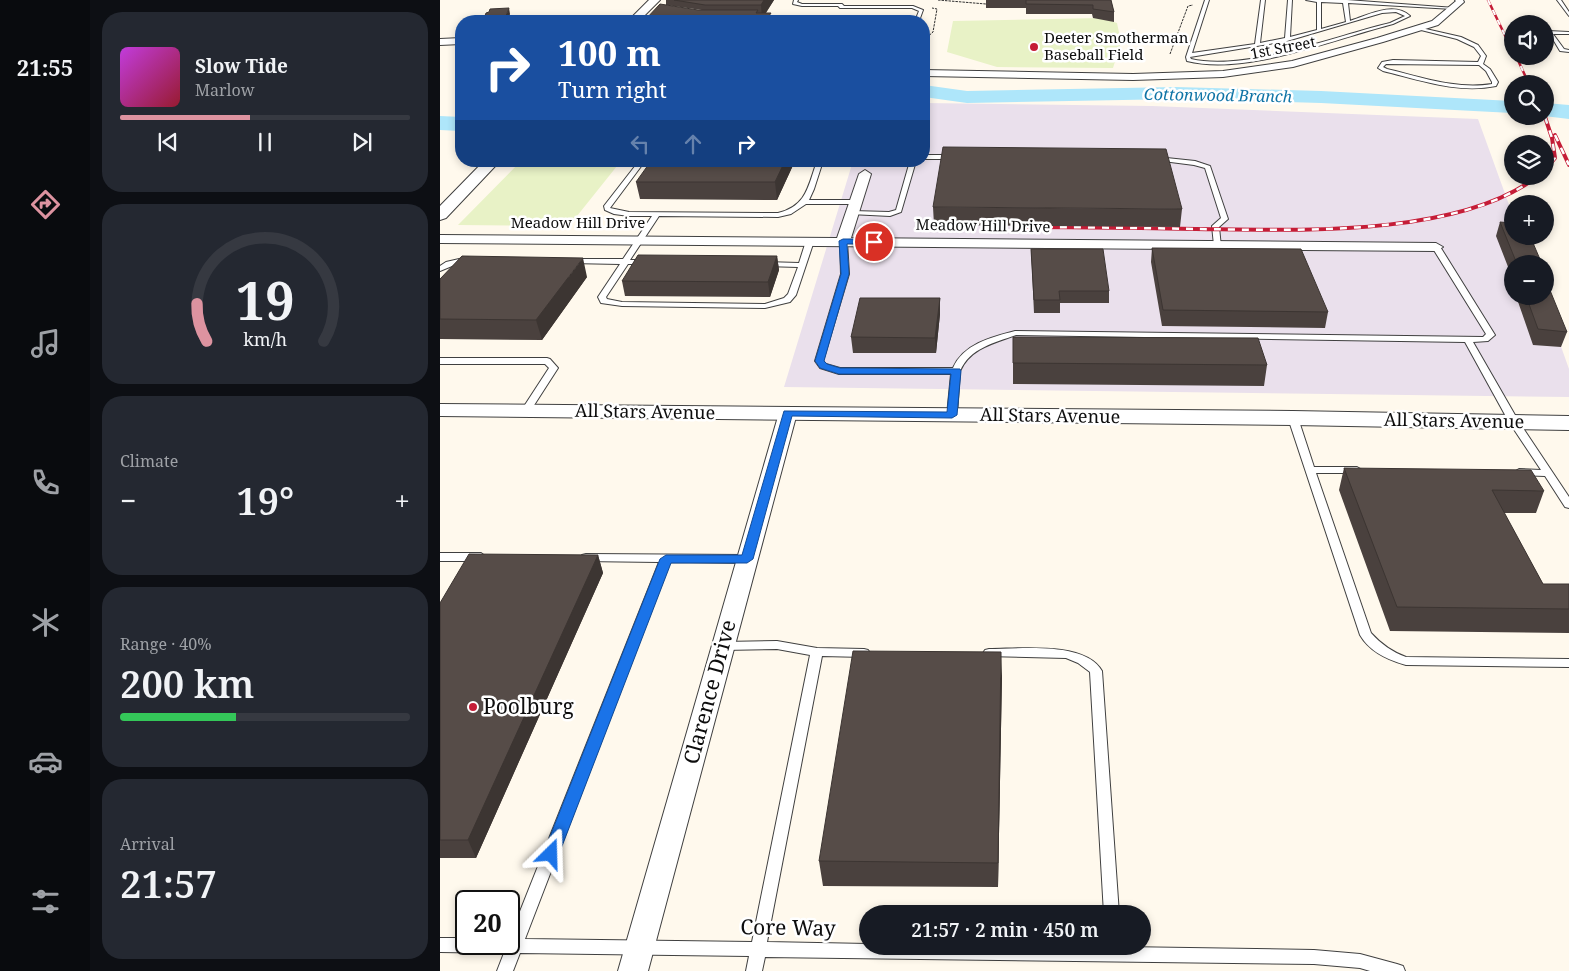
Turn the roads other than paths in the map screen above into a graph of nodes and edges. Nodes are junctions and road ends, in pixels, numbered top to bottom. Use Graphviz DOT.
graph roads {
  1 [pos="655,0"];
  2 [pos="796,0"];
  3 [pos="848,0"];
  4 [pos="1207,0"];
  5 [pos="1263,0"];
  6 [pos="1290,0"];
  7 [pos="1308,0"];
  8 [pos="1319,0"];
  9 [pos="1459,0"];
  10 [pos="1559,0"];
  11 [pos="1345,1"];
  12 [pos="825,2"];
  13 [pos="1380,2"];
  14 [pos="841,6"];
  15 [pos="1453,8"];
  16 [pos="652,14"];
  17 [pos="640,15"];
  18 [pos="648,15"];
  19 [pos="834,15"];
  20 [pos="919,15"];
  21 [pos="1569,15"];
  22 [pos="1348,22"];
  23 [pos="1420,28"];
  24 [pos="1319,31"];
  25 [pos="1569,33"];
  26 [pos="1296,38"];
  27 [pos="1287,40"];
  28 [pos="455,41"];
  29 [pos="440,42"];
  30 [pos="1320,45"];
  31 [pos="1257,46"];
  32 [pos="1342,51"];
  33 [pos="1569,51"];
  34 [pos="1189,55"];
  35 [pos="1480,64"];
  36 [pos="930,73"];
  37 [pos="1098,76"];
  38 [pos="930,78"];
  39 [pos="930,157"];
  40 [pos="965,157"];
  41 [pos="1145,158"];
  42 [pos="487,167"];
  43 [pos="637,167"];
  44 [pos="818,167"];
  45 [pos="911,167"];
  46 [pos="865,174"];
  47 [pos="805,202"];
  48 [pos="854,208"];
  49 [pos="657,214"];
  50 [pos="440,215"];
  51 [pos="440,239"];
  52 [pos="638,240"];
  53 [pos="810,241"];
  54 [pos="843,241"];
  55 [pos="1218,245"];
  56 [pos="1436,247"];
  57 [pos="478,259"];
  58 [pos="566,261"];
  59 [pos="624,262"];
  60 [pos="654,262"];
  61 [pos="752,264"];
  62 [pos="801,265"];
  63 [pos="440,270"];
  64 [pos="1468,340"];
  65 [pos="440,362"];
  66 [pos="956,371"];
  67 [pos="440,410"];
  68 [pos="526,410"];
  69 [pos="788,413"];
  70 [pos="952,415"];
  71 [pos="1293,418"];
  72 [pos="1514,422"];
  73 [pos="1569,423"];
  74 [pos="1310,470"];
  75 [pos="1370,470"];
  76 [pos="1508,472"];
  77 [pos="1548,473"];
  78 [pos="1569,505"];
  79 [pos="440,557"];
  80 [pos="489,557"];
  81 [pos="578,558"];
  82 [pos="666,559"];
  83 [pos="747,559"];
  84 [pos="723,646"];
  85 [pos="817,652"];
  86 [pos="877,653"];
  87 [pos="976,653"];
  88 [pos="1569,663"];
  89 [pos="1111,905"];
  90 [pos="520,933"];
  91 [pos="440,945"];
  92 [pos="455,945"];
  93 [pos="520,946"];
  94 [pos="640,947"];
  95 [pos="758,948"];
  96 [pos="859,949"];
  97 [pos="1151,951"];
  98 [pos="511,955"];
  99 [pos="505,971"];
  100 [pos="633,971"];
  101 [pos="754,971"];
  102 [pos="1398,971"];
  1 -- 17 [label="street"];
  2 -- 12 [label="lane"];
  3 -- 14 [label="lane"];
  4 -- 34 [label="lane"];
  5 -- 31 [label="lane"];
  6 -- 27 [label="lane"];
  7 -- 8 [label="lane"];
  8 -- 11 [label="lane"];
  8 -- 24 [label="lane"];
  9 -- 15 [label="street, 1st Street"];
  10 -- 21 [label="lane"];
  11 -- 13 [label="lane"];
  11 -- 22 [label="lane"];
  12 -- 14 [label="lane"];
  13 -- 15 [label="lane"];
  14 -- 19 [label="lane"];
  14 -- 20 [label="lane"];
  15 -- 23 [label="street, 1st Street"];
  16 -- 18 [label="lane"];
  22 -- 24 [label="lane"];
  22 -- 30 [label="lane"];
  23 -- 32 [label="street, 1st Street"];
  23 -- 35 [label="lane"];
  24 -- 26 [label="lane"];
  25 -- 33 [label="lane"];
  26 -- 27 [label="lane"];
  26 -- 30 [label="lane"];
  27 -- 31 [label="lane"];
  28 -- 29 [label="street"];
  30 -- 32 [label="lane"];
  30 -- 34 [label="lane"];
  31 -- 34 [label="lane"];
  32 -- 37 [label="street, 1st Street"];
  35 -- 35 [label="lane"];
  36 -- 37 [label="street, 1st Street"];
  37 -- 38 [label="street, 1st Street"];
  39 -- 40 [label="lane"];
  41 -- 55 [label="lane"];
  42 -- 50 [label="street"];
  43 -- 49 [label="lane"];
  44 -- 47 [label="lane"];
  45 -- 48 [label="lane"];
  46 -- 48 [label="street"];
  47 -- 48 [label="lane"];
  47 -- 49 [label="lane"];
  48 -- 54 [label="street"];
  49 -- 52 [label="lane"];
  51 -- 52 [label="street, Meadow Hill Drive"];
  52 -- 53 [label="street, Meadow Hill Drive"];
  52 -- 59 [label="lane"];
  53 -- 54 [label="street, Meadow Hill Drive"];
  53 -- 62 [label="lane"];
  54 -- 55 [label="street, Meadow Hill Drive"];
  54 -- 66 [label="lane"];
  55 -- 56 [label="street, Meadow Hill Drive"];
  56 -- 64 [label="lane"];
  57 -- 63 [label="lane"];
  58 -- 59 [label="lane"];
  59 -- 60 [label="lane"];
  59 -- 62 [label="lane"];
  61 -- 62 [label="lane"];
  64 -- 66 [label="lane"];
  64 -- 72 [label="lane"];
  65 -- 68 [label="lane"];
  66 -- 70 [label="lane"];
  67 -- 68 [label="street, All Stars Avenue"];
  68 -- 69 [label="street, All Stars Avenue"];
  69 -- 70 [label="street, All Stars Avenue"];
  69 -- 83 [label="street, Clarence Drive"];
  70 -- 71 [label="street, All Stars Avenue"];
  71 -- 72 [label="street, All Stars Avenue"];
  71 -- 74 [label="lane"];
  72 -- 73 [label="street, All Stars Avenue"];
  72 -- 77 [label="lane"];
  74 -- 75 [label="lane"];
  74 -- 88 [label="lane"];
  76 -- 77 [label="lane"];
  77 -- 78 [label="lane"];
  79 -- 80 [label="lane"];
  81 -- 82 [label="lane"];
  82 -- 83 [label="lane"];
  82 -- 90 [label="lane"];
  83 -- 84 [label="street, Clarence Drive"];
  84 -- 85 [label="lane"];
  84 -- 94 [label="street, Clarence Drive"];
  85 -- 86 [label="lane"];
  85 -- 95 [label="lane"];
  87 -- 89 [label="lane"];
  91 -- 92 [label="lane, Core Way"];
  93 -- 94 [label="lane, Core Way"];
  94 -- 95 [label="lane, Core Way"];
  94 -- 100 [label="street, Clarence Drive"];
  95 -- 96 [label="lane, Core Way"];
  95 -- 101 [label="lane"];
  97 -- 102 [label="lane, Core Way"];
  98 -- 99 [label="lane"];
}
